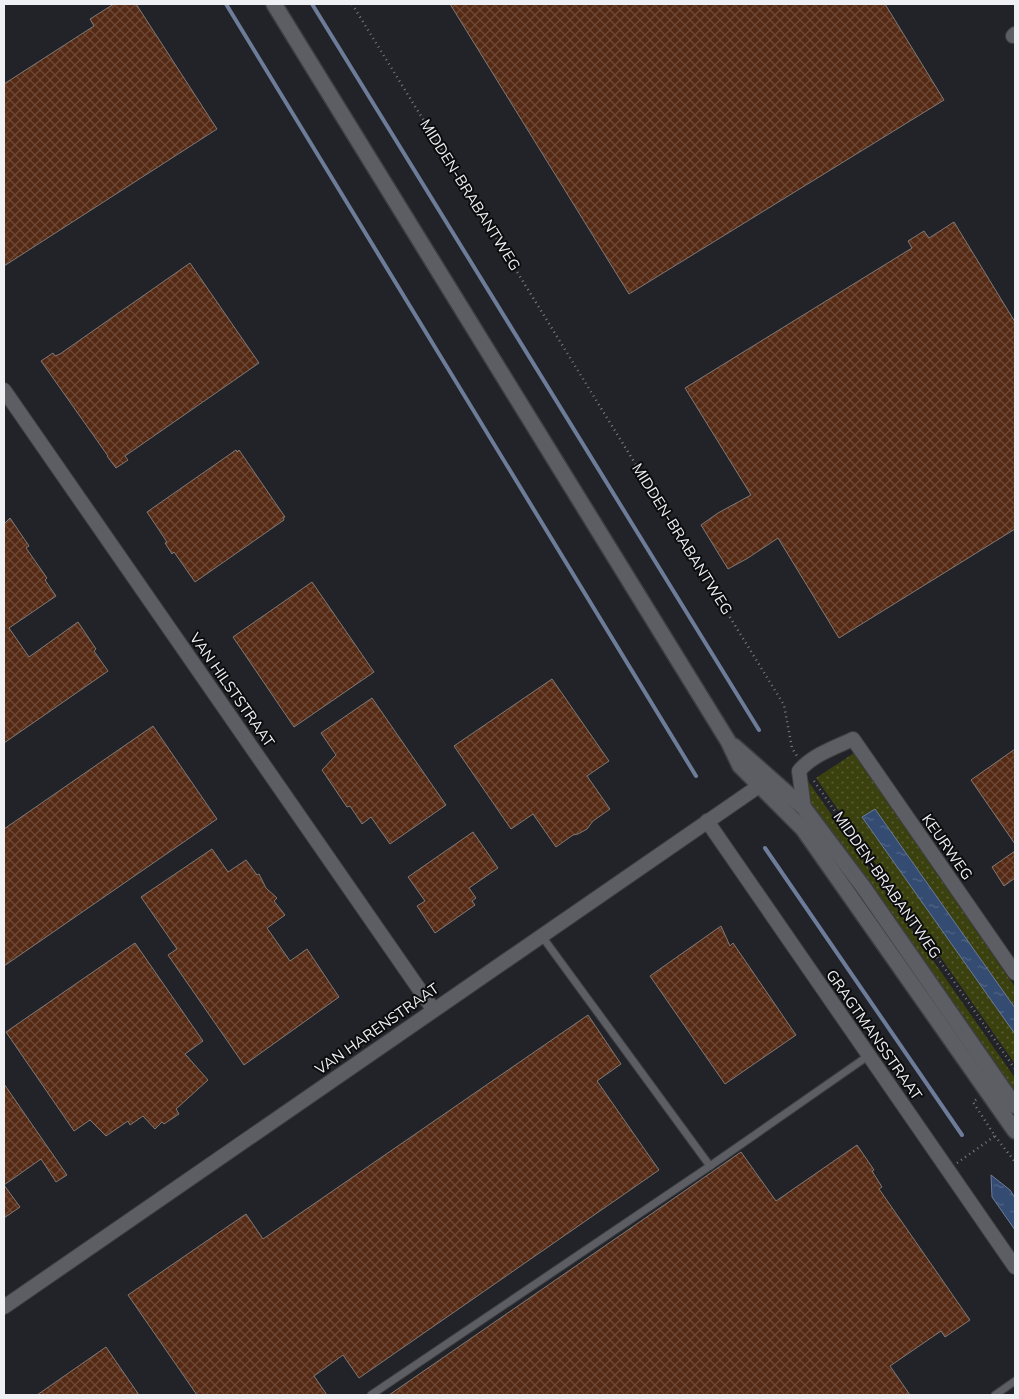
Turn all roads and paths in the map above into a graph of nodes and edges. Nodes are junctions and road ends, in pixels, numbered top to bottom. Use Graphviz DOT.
graph roads {
  1 [pos="274,4"];
  2 [pos="352,4"];
  3 [pos="4,390"];
  4 [pos="803,766"];
  5 [pos="763,781"];
  6 [pos="804,808"];
  7 [pos="707,821"];
  8 [pos="541,935"];
  9 [pos="1015,973"];
  10 [pos="433,1009"];
  11 [pos="868,1056"];
  12 [pos="1015,1069"];
  13 [pos="986,1090"];
  14 [pos="1015,1106"];
  15 [pos="1014,1125"];
  16 [pos="995,1136"];
  17 [pos="1015,1162"];
  18 [pos="710,1166"];
  19 [pos="947,1169"];
  20 [pos="1015,1267"];
  21 [pos="4,1307"];
  22 [pos="1015,1381"];
  23 [pos="371,1395"];
  24 [pos="995,1395"];
  1 -- 5 [label="street, MIDDEN-BRABANTWEG"];
  2 -- 4 [label="path, MIDDEN-BRABANTWEG"];
  3 -- 10 [label="street, VAN HILSTSTRAAT"];
  4 -- 6 [label="street"];
  4 -- 9 [label="street, KEURWEG"];
  4 -- 12 [label="path, MIDDEN-BRABANTWEG"];
  5 -- 6 [label="street, MIDDEN-BRABANTWEG"];
  5 -- 7 [label="street, VAN HARENSTRAAT"];
  5 -- 13 [label="street, MIDDEN-BRABANTWEG"];
  6 -- 14 [label="street, MIDDEN-BRABANTWEG"];
  7 -- 8 [label="street, VAN HARENSTRAAT"];
  7 -- 11 [label="street, GRAGTMANSSTRAAT"];
  8 -- 10 [label="street, VAN HARENSTRAAT"];
  8 -- 18 [label="lane"];
  10 -- 21 [label="street, VAN HARENSTRAAT"];
  11 -- 18 [label="lane"];
  11 -- 19 [label="street, GRAGTMANSSTRAAT"];
  13 -- 15 [label="street, MIDDEN-BRABANTWEG"];
  13 -- 16 [label="path"];
  16 -- 17 [label="path"];
  16 -- 19 [label="path"];
  18 -- 23 [label="lane"];
  19 -- 20 [label="street, GRAGTMANSSTRAAT"];
  22 -- 24 [label="lane"];
}
